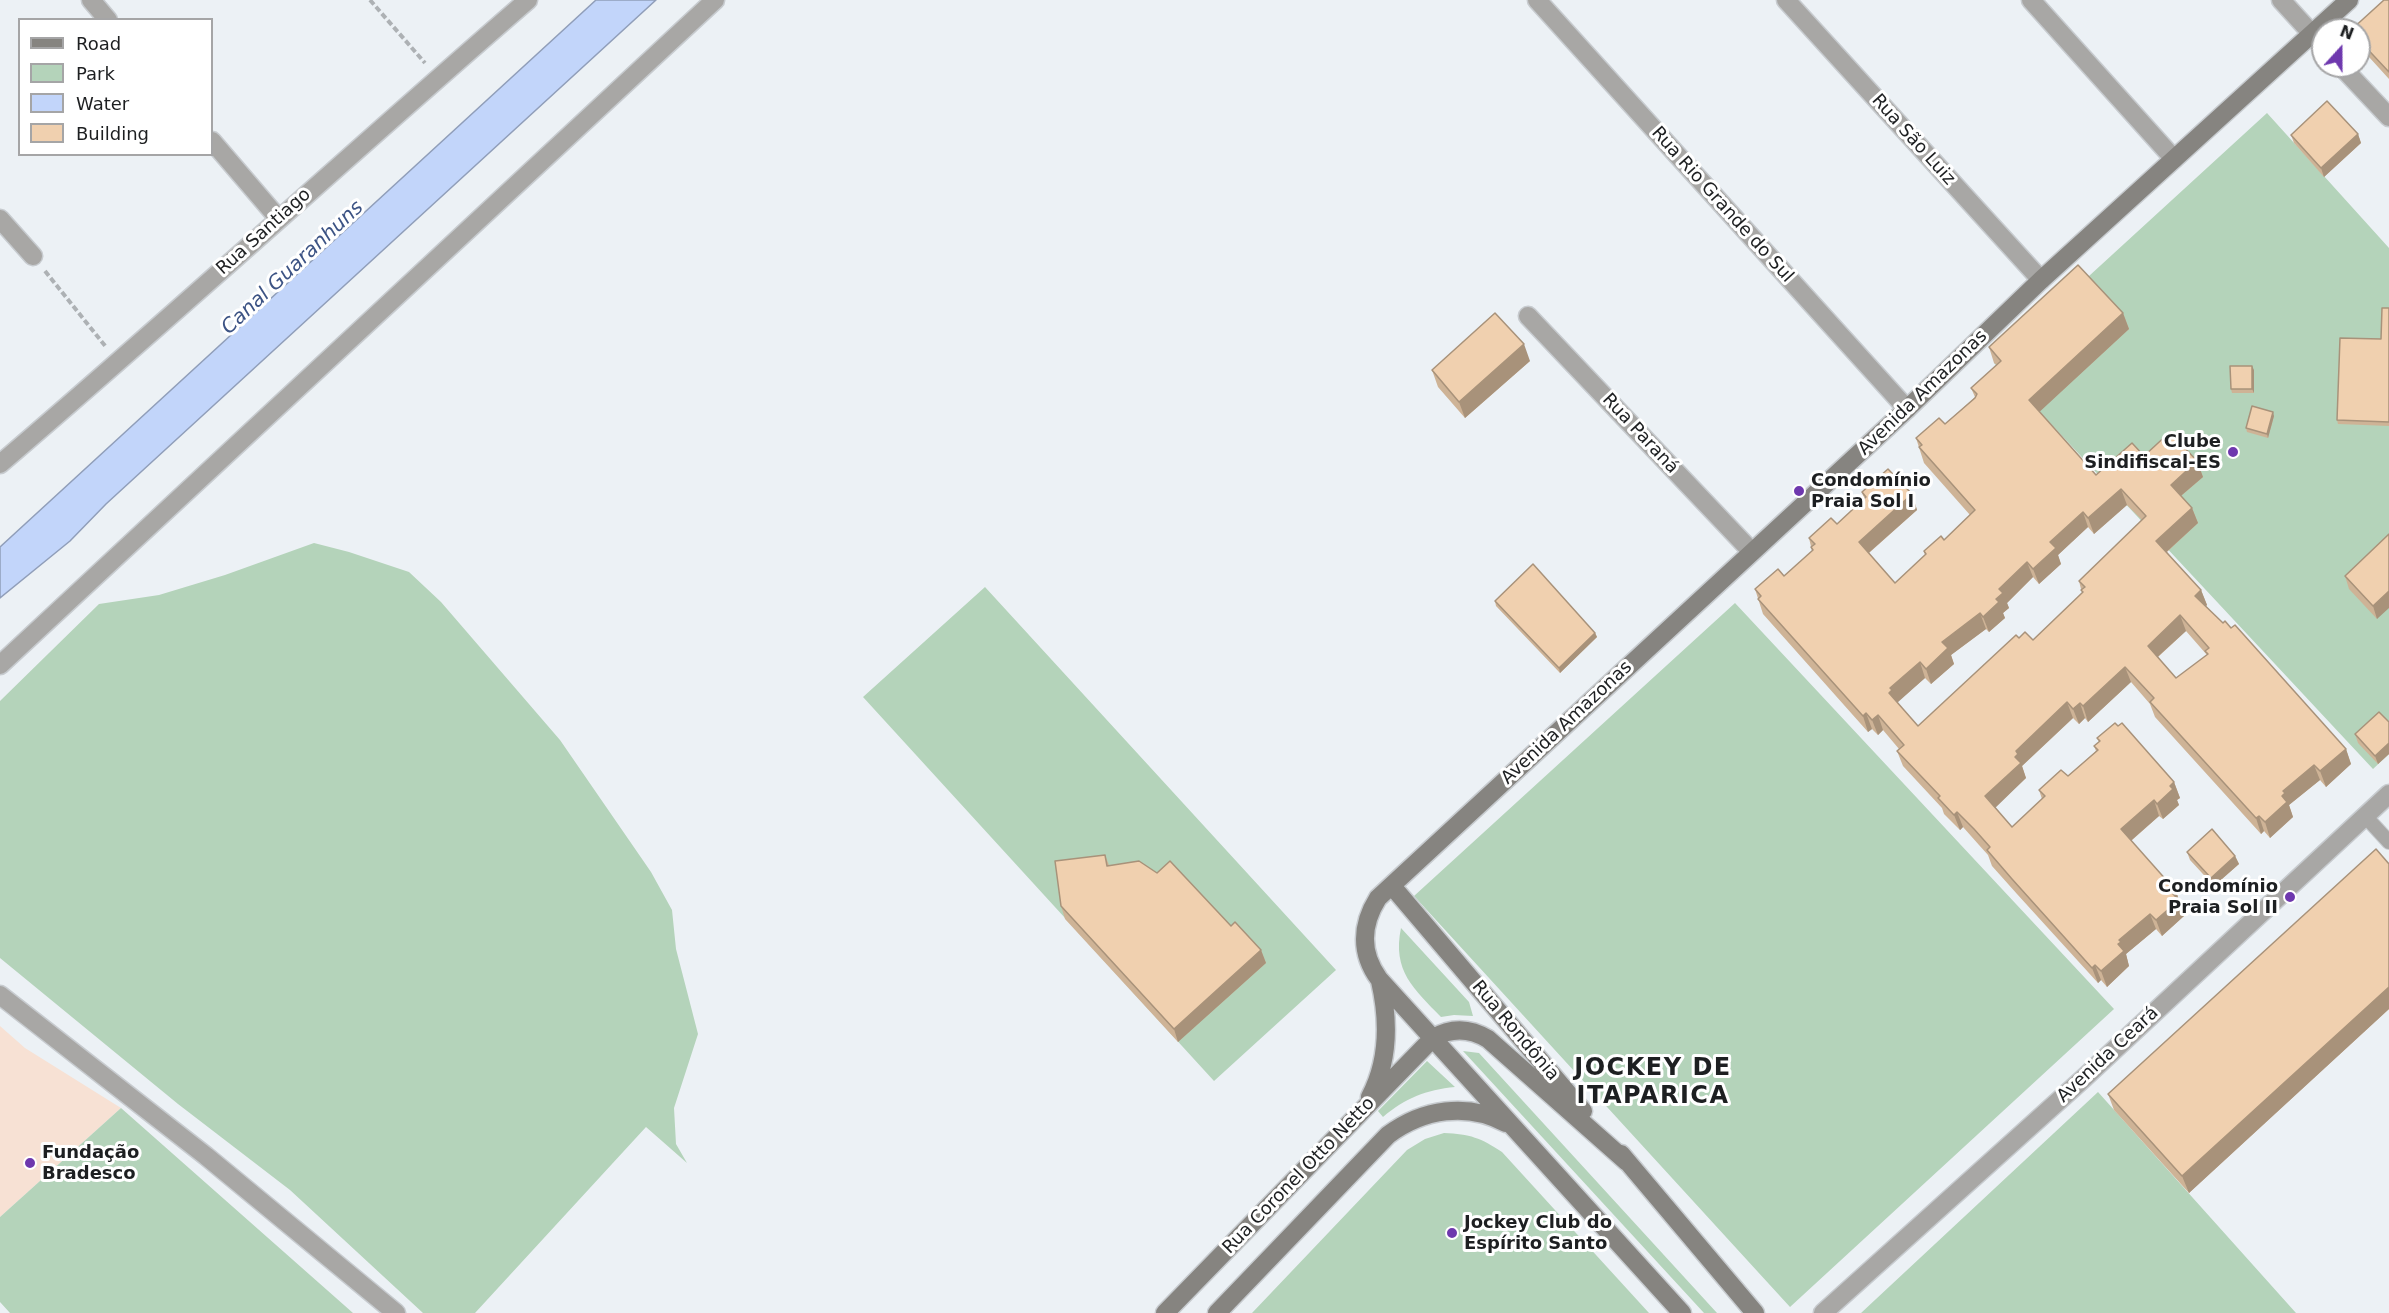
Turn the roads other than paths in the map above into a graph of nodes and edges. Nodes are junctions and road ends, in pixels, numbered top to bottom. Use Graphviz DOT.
graph roads {
  1 [pos="91,0"];
  2 [pos="528,0"];
  3 [pos="715,0"];
  4 [pos="1537,0"];
  5 [pos="1786,0"];
  6 [pos="2031,0"];
  7 [pos="2281,0"];
  8 [pos="2349,0"];
  9 [pos="106,18"];
  10 [pos="2335,18"];
  11 [pos="2311,33"];
  12 [pos="2311,47"];
  13 [pos="2353,78"];
  14 [pos="2389,117"];
  15 [pos="213,142"];
  16 [pos="2174,159"];
  17 [pos="278,218"];
  18 [pos="0,219"];
  19 [pos="33,256"];
  20 [pos="2041,280"];
  21 [pos="1528,316"];
  22 [pos="1907,409"];
  23 [pos="0,464"];
  24 [pos="1752,552"];
  25 [pos="0,665"];
  26 [pos="2389,794"];
  27 [pos="2365,816"];
  28 [pos="2389,842"];
  29 [pos="1392,886"];
  30 [pos="1379,980"];
  31 [pos="0,995"];
  32 [pos="1433,1038"];
  33 [pos="1363,1110"];
  34 [pos="1514,1127"];
  35 [pos="1627,1162"];
  36 [pos="396,1313"];
  37 [pos="1165,1313"];
  38 [pos="1217,1313"];
  39 [pos="1682,1313"];
  40 [pos="1755,1313"];
  41 [pos="1823,1313"];
  1 -- 9 [label="street"];
  2 -- 17 [label="street, Rua Santiago"];
  3 -- 25 [label="street"];
  4 -- 22 [label="street, Rua Rio Grande do Sul"];
  5 -- 20 [label="street, Rua São Luiz"];
  6 -- 16 [label="street"];
  7 -- 11 [label="street"];
  8 -- 10 [label="street, Avenida Amazonas"];
  12 -- 16 [label="street, Avenida Amazonas"];
  13 -- 14 [label="street"];
  15 -- 17 [label="street"];
  16 -- 20 [label="street, Avenida Amazonas"];
  17 -- 23 [label="street, Rua Santiago"];
  18 -- 19 [label="street"];
  20 -- 22 [label="street, Avenida Amazonas"];
  21 -- 24 [label="street, Rua Paraná"];
  22 -- 24 [label="street, Avenida Amazonas"];
  24 -- 29 [label="street, Avenida Amazonas"];
  26 -- 27 [label="street, Avenida Ceará"];
  27 -- 28 [label="lane"];
  27 -- 41 [label="street, Avenida Ceará"];
  29 -- 30 [label="street, Avenida Amazonas"];
  29 -- 35 [label="street, Rua Rondônia"];
  30 -- 32 [label="street"];
  30 -- 33 [label="street"];
  31 -- 36 [label="street"];
  32 -- 33 [label="street, Rua Coronel Otto Netto"];
  32 -- 34 [label="street"];
  32 -- 35 [label="street"];
  33 -- 37 [label="street, Rua Coronel Otto Netto"];
  34 -- 38 [label="street, Rua Coronel Otto Netto"];
  34 -- 39 [label="street"];
  35 -- 40 [label="street, Rua Rondônia"];
}
